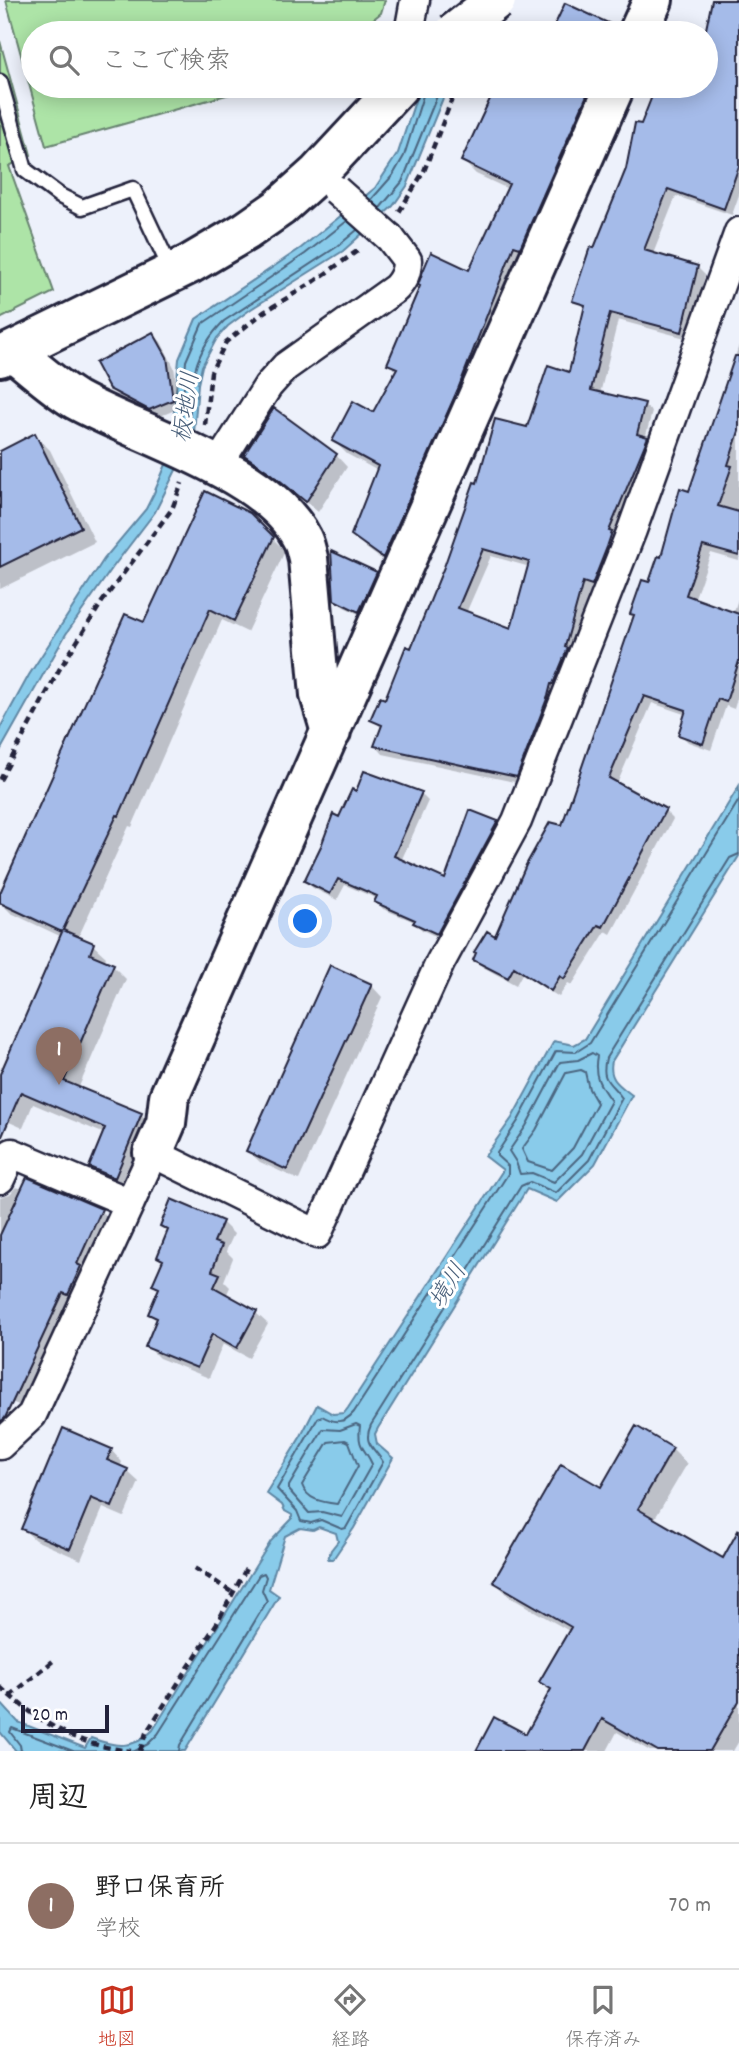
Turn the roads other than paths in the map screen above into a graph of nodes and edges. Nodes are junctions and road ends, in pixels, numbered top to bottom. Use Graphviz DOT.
graph roads {
  1 [pos="415,0"];
  2 [pos="496,0"];
  3 [pos="653,0"];
  4 [pos="411,21"];
  5 [pos="469,21"];
  6 [pos="643,21"];
  7 [pos="0,82"];
  8 [pos="390,98"];
  9 [pos="610,98"];
  10 [pos="0,134"];
  11 [pos="15,139"];
  12 [pos="327,182"];
  13 [pos="739,232"];
  14 [pos="172,273"];
  15 [pos="6,354"];
  16 [pos="200,456"];
  17 [pos="331,732"];
  18 [pos="153,1153"];
  19 [pos="0,1179"];
  20 [pos="130,1203"];
  21 [pos="0,1445"];
  1 -- 4 [label="street"];
  2 -- 5 [label="street, bridge"];
  3 -- 6 [label="street"];
  7 -- 11 [label="lane"];
  8 -- 12 [label="street"];
  9 -- 17 [label="street"];
  10 -- 11 [label="lane"];
  11 -- 14 [label="lane"];
  12 -- 14 [label="street"];
  12 -- 16 [label="street, bridge"];
  13 -- 18 [label="street"];
  14 -- 15 [label="street"];
  15 -- 16 [label="street"];
  16 -- 17 [label="street"];
  17 -- 18 [label="street"];
  18 -- 20 [label="street"];
  19 -- 20 [label="street"];
  20 -- 21 [label="street"];
}
